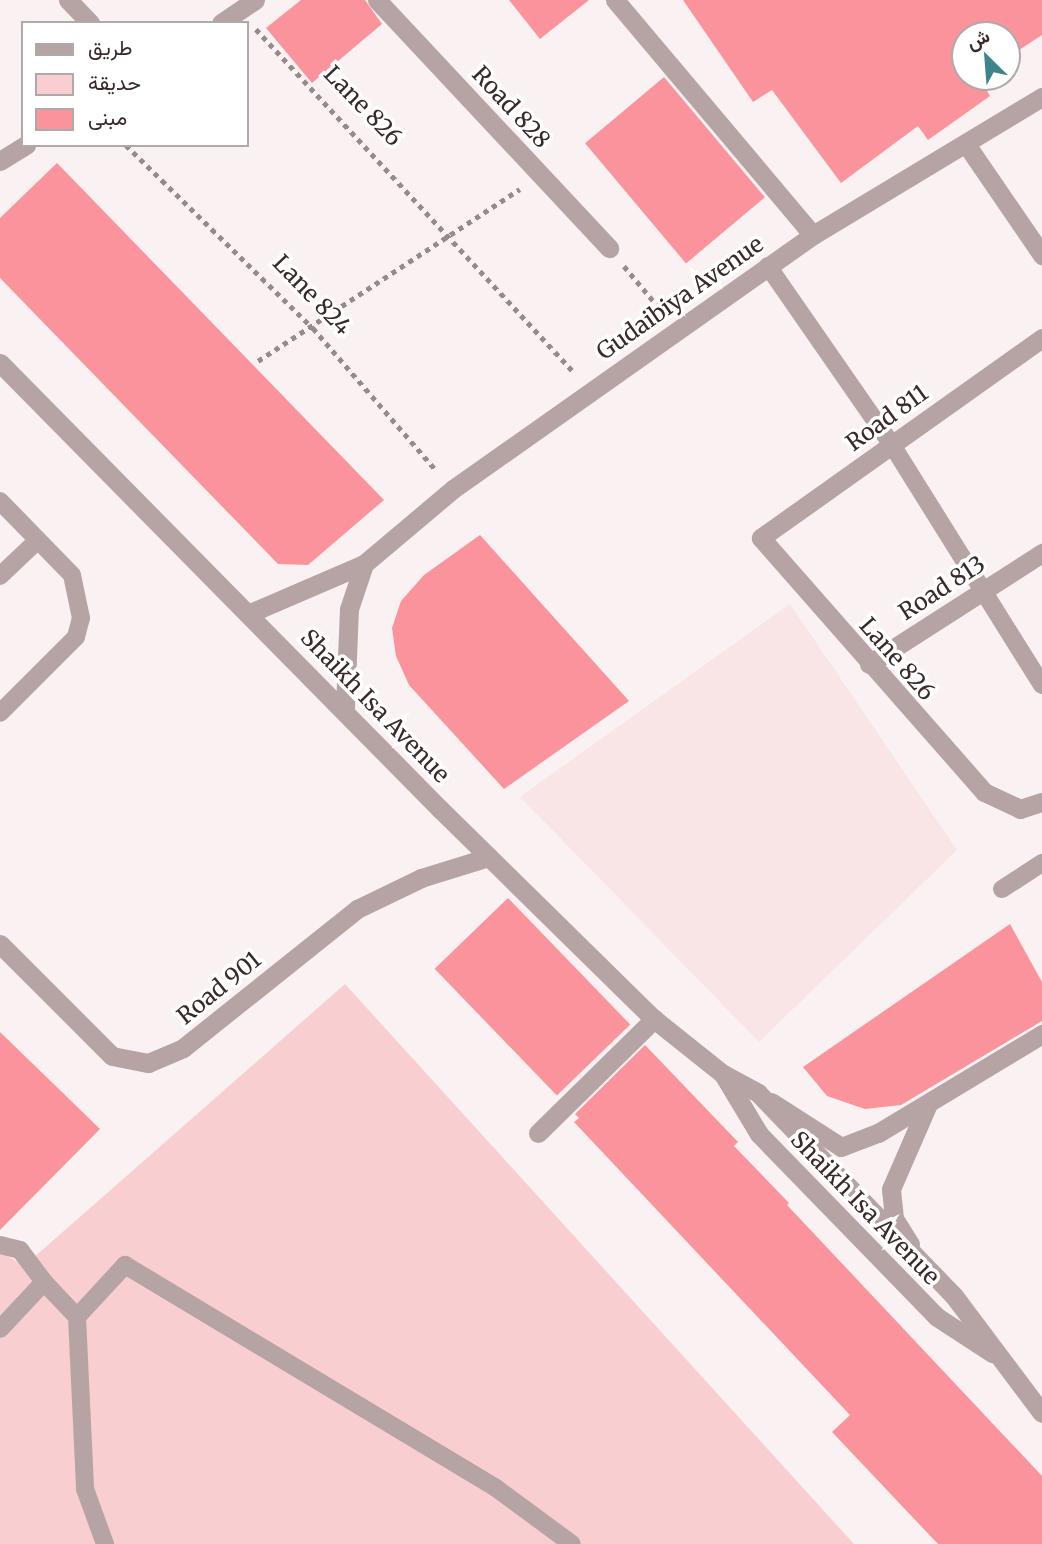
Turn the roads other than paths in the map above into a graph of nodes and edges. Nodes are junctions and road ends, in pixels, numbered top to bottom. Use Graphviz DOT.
graph roads {
  1 [pos="68,0"];
  2 [pos="377,0"];
  3 [pos="615,0"];
  4 [pos="247,5"];
  5 [pos="88,21"];
  6 [pos="224,21"];
  7 [pos="1042,97"];
  8 [pos="966,144"];
  9 [pos="23,147"];
  10 [pos="0,161"];
  11 [pos="813,235"];
  12 [pos="609,248"];
  13 [pos="1042,255"];
  14 [pos="768,266"];
  15 [pos="1042,338"];
  16 [pos="0,363"];
  17 [pos="892,445"];
  18 [pos="0,501"];
  19 [pos="761,538"];
  20 [pos="38,540"];
  21 [pos="1042,553"];
  22 [pos="364,564"];
  23 [pos="0,576"];
  24 [pos="985,590"];
  25 [pos="250,613"];
  26 [pos="869,664"];
  27 [pos="1042,685"];
  28 [pos="345,708"];
  29 [pos="0,713"];
  30 [pos="1042,802"];
  31 [pos="489,857"];
  32 [pos="1042,863"];
  33 [pos="1002,889"];
  34 [pos="0,944"];
  35 [pos="654,1018"];
  36 [pos="1042,1034"];
  37 [pos="723,1074"];
  38 [pos="758,1093"];
  39 [pos="928,1104"];
  40 [pos="538,1133"];
  41 [pos="0,1245"];
  42 [pos="923,1264"];
  43 [pos="44,1282"];
  44 [pos="77,1317"];
  45 [pos="0,1329"];
  46 [pos="995,1354"];
  47 [pos="1042,1413"];
  48 [pos="105,1544"];
  49 [pos="572,1544"];
  1 -- 5 [label="street"];
  2 -- 12 [label="street, Road 828"];
  3 -- 11 [label="street"];
  4 -- 6 [label="street"];
  7 -- 8 [label="street, Gudaibiya Avenue"];
  8 -- 11 [label="street, Gudaibiya Avenue"];
  8 -- 13 [label="street"];
  9 -- 10 [label="street"];
  11 -- 14 [label="street, Gudaibiya Avenue"];
  14 -- 17 [label="lane"];
  14 -- 22 [label="street, Gudaibiya Avenue"];
  15 -- 17 [label="street, Road 811"];
  16 -- 25 [label="street, Shaikh Isa Avenue"];
  17 -- 19 [label="street, Road 811"];
  17 -- 24 [label="lane"];
  18 -- 20 [label="lane"];
  19 -- 26 [label="street, Lane 826"];
  20 -- 23 [label="lane"];
  20 -- 29 [label="lane"];
  21 -- 24 [label="street, Road 813"];
  22 -- 25 [label="street"];
  22 -- 28 [label="street"];
  24 -- 26 [label="street, Road 813"];
  24 -- 27 [label="lane"];
  25 -- 28 [label="street, Shaikh Isa Avenue"];
  26 -- 30 [label="street, Lane 826"];
  28 -- 31 [label="street, Shaikh Isa Avenue"];
  31 -- 34 [label="street, Road 901"];
  31 -- 35 [label="street, Shaikh Isa Avenue"];
  32 -- 33 [label="lane"];
  35 -- 37 [label="street, Shaikh Isa Avenue"];
  35 -- 40 [label="street"];
  36 -- 39 [label="street"];
  37 -- 38 [label="street, Shaikh Isa Avenue"];
  37 -- 46 [label="street, Shaikh Isa Avenue"];
  38 -- 39 [label="street"];
  38 -- 42 [label="street, Shaikh Isa Avenue"];
  39 -- 42 [label="street"];
  41 -- 43 [label="lane"];
  42 -- 46 [label="street, Shaikh Isa Avenue"];
  43 -- 44 [label="lane"];
  43 -- 45 [label="lane"];
  44 -- 48 [label="lane"];
  44 -- 49 [label="lane"];
  46 -- 47 [label="street, Shaikh Isa Avenue"];
}
